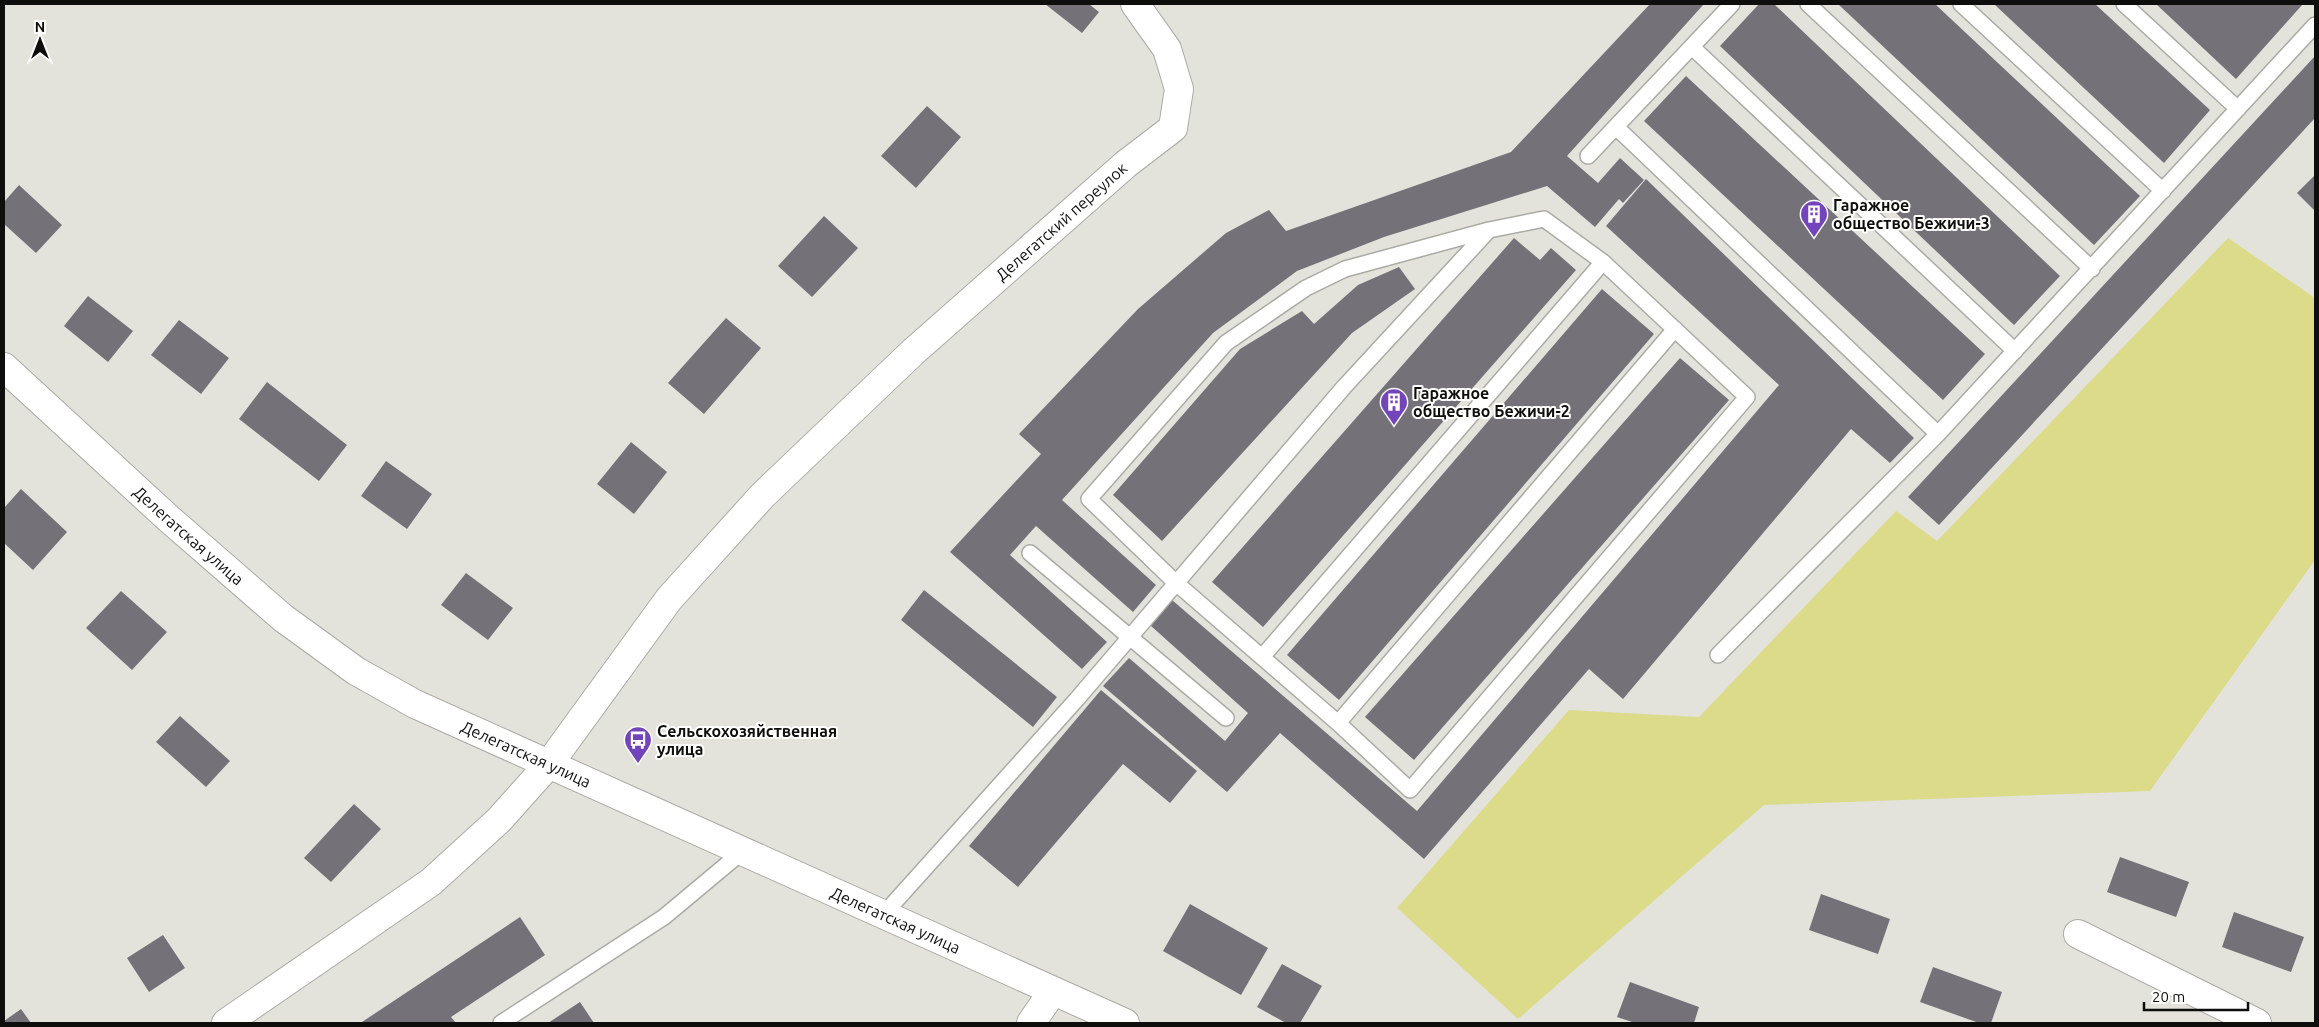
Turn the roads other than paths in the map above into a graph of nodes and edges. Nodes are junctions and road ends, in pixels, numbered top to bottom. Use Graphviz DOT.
graph roads {
  1 [pos="1135,4"];
  2 [pos="1732,4"];
  3 [pos="1808,4"];
  4 [pos="1961,4"];
  5 [pos="2124,4"];
  6 [pos="2315,25"];
  7 [pos="1692,47"];
  8 [pos="2238,109"];
  9 [pos="1616,127"];
  10 [pos="1588,156"];
  11 [pos="2163,191"];
  12 [pos="1489,230"];
  13 [pos="1602,262"];
  14 [pos="2092,269"];
  15 [pos="1675,329"];
  16 [pos="2015,351"];
  17 [pos="4,367"];
  18 [pos="1938,434"];
  19 [pos="1030,553"];
  20 [pos="1175,582"];
  21 [pos="1129,636"];
  22 [pos="1718,655"];
  23 [pos="1262,657"];
  24 [pos="1226,718"];
  25 [pos="1338,723"];
  26 [pos="549,764"];
  27 [pos="743,851"];
  28 [pos="883,915"];
  29 [pos="2078,934"];
  30 [pos="1053,991"];
  31 [pos="226,1023"];
  32 [pos="501,1023"];
  33 [pos="1031,1023"];
  34 [pos="1125,1023"];
  35 [pos="2257,1023"];
  1 -- 26 [label="street, Делегатский переулок"];
  2 -- 7 [label="lane"];
  3 -- 14 [label="lane"];
  4 -- 11 [label="lane"];
  5 -- 8 [label="lane"];
  6 -- 8 [label="lane"];
  7 -- 9 [label="lane"];
  7 -- 16 [label="lane"];
  8 -- 11 [label="lane"];
  9 -- 10 [label="lane"];
  9 -- 18 [label="lane"];
  11 -- 14 [label="lane"];
  12 -- 13 [label="lane"];
  12 -- 20 [label="lane"];
  12 -- 20 [label="lane"];
  13 -- 15 [label="lane"];
  13 -- 23 [label="lane"];
  14 -- 16 [label="lane"];
  15 -- 25 [label="lane"];
  15 -- 25 [label="lane"];
  16 -- 18 [label="lane"];
  17 -- 26 [label="street, Делегатская улица"];
  18 -- 22 [label="lane"];
  19 -- 21 [label="lane"];
  20 -- 21 [label="lane"];
  20 -- 23 [label="lane"];
  21 -- 24 [label="lane"];
  21 -- 28 [label="lane"];
  23 -- 25 [label="lane"];
  26 -- 27 [label="street, Делегатская улица"];
  26 -- 31 [label="street"];
  27 -- 28 [label="street, Делегатская улица"];
  27 -- 32 [label="lane"];
  28 -- 30 [label="street, Делегатская улица"];
  29 -- 35 [label="street"];
  30 -- 33 [label="street"];
  30 -- 34 [label="street, Делегатская улица"];
}
